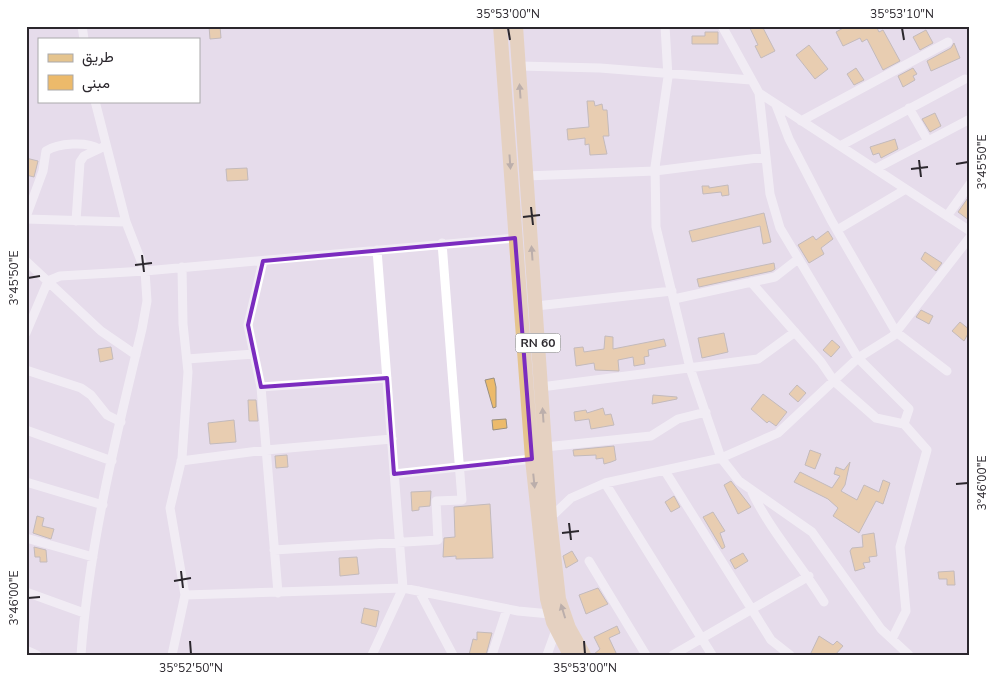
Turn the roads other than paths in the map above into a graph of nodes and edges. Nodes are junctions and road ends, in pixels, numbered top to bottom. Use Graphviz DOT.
graph roads {
  1 [pos="500,26"];
  2 [pos="516,26"];
  3 [pos="665,26"];
  4 [pos="722,26"];
  5 [pos="948,42"];
  6 [pos="519,66"];
  7 [pos="668,73"];
  8 [pos="965,79"];
  9 [pos="751,80"];
  10 [pos="759,93"];
  11 [pos="95,102"];
  12 [pos="776,105"];
  13 [pos="909,108"];
  14 [pos="970,119"];
  15 [pos="801,121"];
  16 [pos="928,141"];
  17 [pos="840,146"];
  18 [pos="103,147"];
  19 [pos="766,157"];
  20 [pos="875,169"];
  21 [pos="655,171"];
  22 [pos="526,176"];
  23 [pos="970,184"];
  24 [pos="906,189"];
  25 [pos="947,216"];
  26 [pos="26,218"];
  27 [pos="76,221"];
  28 [pos="126,222"];
  29 [pos="837,230"];
  30 [pos="970,231"];
  31 [pos="970,237"];
  32 [pos="516,238"];
  33 [pos="442,243"];
  34 [pos="377,250"];
  35 [pos="798,259"];
  36 [pos="26,261"];
  37 [pos="263,261"];
  38 [pos="182,267"];
  39 [pos="145,272"];
  40 [pos="48,281"];
  41 [pos="751,282"];
  42 [pos="673,295"];
  43 [pos="536,306"];
  44 [pos="30,312"];
  45 [pos="795,332"];
  46 [pos="896,332"];
  47 [pos="26,333"];
  48 [pos="254,354"];
  49 [pos="136,355"];
  50 [pos="858,358"];
  51 [pos="187,359"];
  52 [pos="690,368"];
  53 [pos="26,370"];
  54 [pos="947,371"];
  55 [pos="387,378"];
  56 [pos="834,381"];
  57 [pos="261,387"];
  58 [pos="541,387"];
  59 [pos="706,412"];
  60 [pos="121,422"];
  61 [pos="904,424"];
  62 [pos="26,430"];
  63 [pos="392,439"];
  64 [pos="546,447"];
  65 [pos="266,450"];
  66 [pos="721,458"];
  67 [pos="532,459"];
  68 [pos="112,461"];
  69 [pos="181,461"];
  70 [pos="459,468"];
  71 [pos="665,471"];
  72 [pos="394,474"];
  73 [pos="26,482"];
  74 [pos="605,483"];
  75 [pos="750,490"];
  76 [pos="103,505"];
  77 [pos="550,518"];
  78 [pos="26,538"];
  79 [pos="399,543"];
  80 [pos="274,550"];
  81 [pos="93,557"];
  82 [pos="590,561"];
  83 [pos="808,576"];
  84 [pos="403,588"];
  85 [pos="419,591"];
  86 [pos="26,592"];
  87 [pos="278,593"];
  88 [pos="185,595"];
  89 [pos="824,602"];
  90 [pos="507,609"];
  91 [pos="753,610"];
  92 [pos="84,613"];
  93 [pos="550,614"];
  94 [pos="556,630"];
  95 [pos="701,639"];
  96 [pos="892,639"];
  97 [pos="26,650"];
  98 [pos="37,655"];
  99 [pos="81,655"];
  100 [pos="172,655"];
  101 [pos="372,655"];
  102 [pos="453,655"];
  103 [pos="492,655"];
  104 [pos="547,655"];
  105 [pos="570,655"];
  106 [pos="584,655"];
  107 [pos="646,655"];
  108 [pos="673,655"];
  109 [pos="712,655"];
  110 [pos="790,655"];
  111 [pos="909,655"];
  1 -- 32 [label="main road, RN 60, one-way"];
  2 -- 6 [label="main road, RN 60"];
  3 -- 7 [label="street"];
  4 -- 9 [label="street"];
  5 -- 15 [label="street"];
  6 -- 7 [label="street"];
  22 -- 6 [label="main road, RN 60, one-way"];
  7 -- 9 [label="street"];
  7 -- 21 [label="street"];
  8 -- 13 [label="street"];
  9 -- 10 [label="street"];
  10 -- 12 [label="street"];
  10 -- 19 [label="street"];
  11 -- 18 [label="street"];
  12 -- 15 [label="street"];
  12 -- 29 [label="street"];
  13 -- 16 [label="street"];
  13 -- 17 [label="street"];
  14 -- 16 [label="street"];
  15 -- 17 [label="street"];
  16 -- 20 [label="street"];
  17 -- 20 [label="street"];
  18 -- 26 [label="street"];
  18 -- 27 [label="street"];
  18 -- 28 [label="street"];
  19 -- 21 [label="street"];
  19 -- 35 [label="street"];
  20 -- 24 [label="street"];
  21 -- 22 [label="street"];
  21 -- 42 [label="street"];
  43 -- 22 [label="main road, RN 60, one-way"];
  23 -- 25 [label="street"];
  24 -- 25 [label="street"];
  24 -- 29 [label="street"];
  25 -- 30 [label="street"];
  26 -- 27 [label="street"];
  27 -- 28 [label="street"];
  28 -- 39 [label="street"];
  29 -- 46 [label="street"];
  31 -- 46 [label="street"];
  32 -- 33 [label="street"];
  32 -- 67 [label="main road, RN 60"];
  33 -- 34 [label="street"];
  33 -- 70 [label="street"];
  34 -- 37 [label="street"];
  34 -- 55 [label="street"];
  35 -- 41 [label="street"];
  35 -- 50 [label="street"];
  36 -- 40 [label="street"];
  37 -- 38 [label="street"];
  37 -- 48 [label="street"];
  38 -- 39 [label="street"];
  38 -- 51 [label="street"];
  39 -- 40 [label="street"];
  39 -- 49 [label="street"];
  40 -- 44 [label="street"];
  40 -- 49 [label="street"];
  41 -- 42 [label="street"];
  41 -- 45 [label="street"];
  42 -- 43 [label="street"];
  42 -- 52 [label="street"];
  43 -- 58 [label="main road, RN 60"];
  44 -- 47 [label="street"];
  45 -- 52 [label="street"];
  45 -- 56 [label="street"];
  46 -- 50 [label="street"];
  46 -- 54 [label="street"];
  48 -- 51 [label="street"];
  48 -- 57 [label="street"];
  49 -- 60 [label="street"];
  50 -- 56 [label="street"];
  50 -- 61 [label="street"];
  51 -- 69 [label="street"];
  52 -- 58 [label="street"];
  52 -- 59 [label="street"];
  53 -- 60 [label="street"];
  55 -- 57 [label="street"];
  55 -- 63 [label="street"];
  56 -- 61 [label="street"];
  56 -- 66 [label="street"];
  57 -- 65 [label="street"];
  64 -- 58 [label="main road, RN 60, one-way"];
  59 -- 64 [label="street"];
  59 -- 66 [label="street"];
  60 -- 68 [label="street"];
  61 -- 96 [label="street"];
  62 -- 68 [label="street"];
  63 -- 65 [label="street"];
  63 -- 72 [label="street"];
  64 -- 77 [label="main road, RN 60"];
  65 -- 69 [label="street"];
  65 -- 80 [label="street"];
  66 -- 71 [label="street"];
  66 -- 75 [label="street"];
  67 -- 70 [label="street"];
  67 -- 93 [label="main road, RN 60, one-way"];
  68 -- 76 [label="street"];
  69 -- 88 [label="street"];
  70 -- 72 [label="street"];
  70 -- 79 [label="street"];
  71 -- 74 [label="street"];
  71 -- 91 [label="street"];
  72 -- 79 [label="street"];
  73 -- 76 [label="street"];
  74 -- 77 [label="street"];
  74 -- 95 [label="street"];
  75 -- 83 [label="street"];
  75 -- 96 [label="street"];
  76 -- 81 [label="street"];
  106 -- 77 [label="main road, RN 60, one-way"];
  78 -- 81 [label="street"];
  79 -- 80 [label="street"];
  79 -- 84 [label="street"];
  80 -- 87 [label="street"];
  81 -- 92 [label="street"];
  82 -- 107 [label="street"];
  83 -- 89 [label="street"];
  83 -- 91 [label="street"];
  84 -- 85 [label="street"];
  84 -- 87 [label="street"];
  84 -- 101 [label="street"];
  85 -- 90 [label="street"];
  85 -- 102 [label="street"];
  86 -- 92 [label="street"];
  87 -- 88 [label="street"];
  88 -- 100 [label="street"];
  90 -- 93 [label="street"];
  90 -- 103 [label="street"];
  91 -- 95 [label="street"];
  91 -- 110 [label="street"];
  92 -- 99 [label="street"];
  93 -- 94 [label="main road, RN 60"];
  94 -- 104 [label="street"];
  94 -- 105 [label="main road, RN 60"];
  95 -- 108 [label="street"];
  95 -- 109 [label="street"];
  96 -- 111 [label="street"];
  97 -- 98 [label="street"];
}
